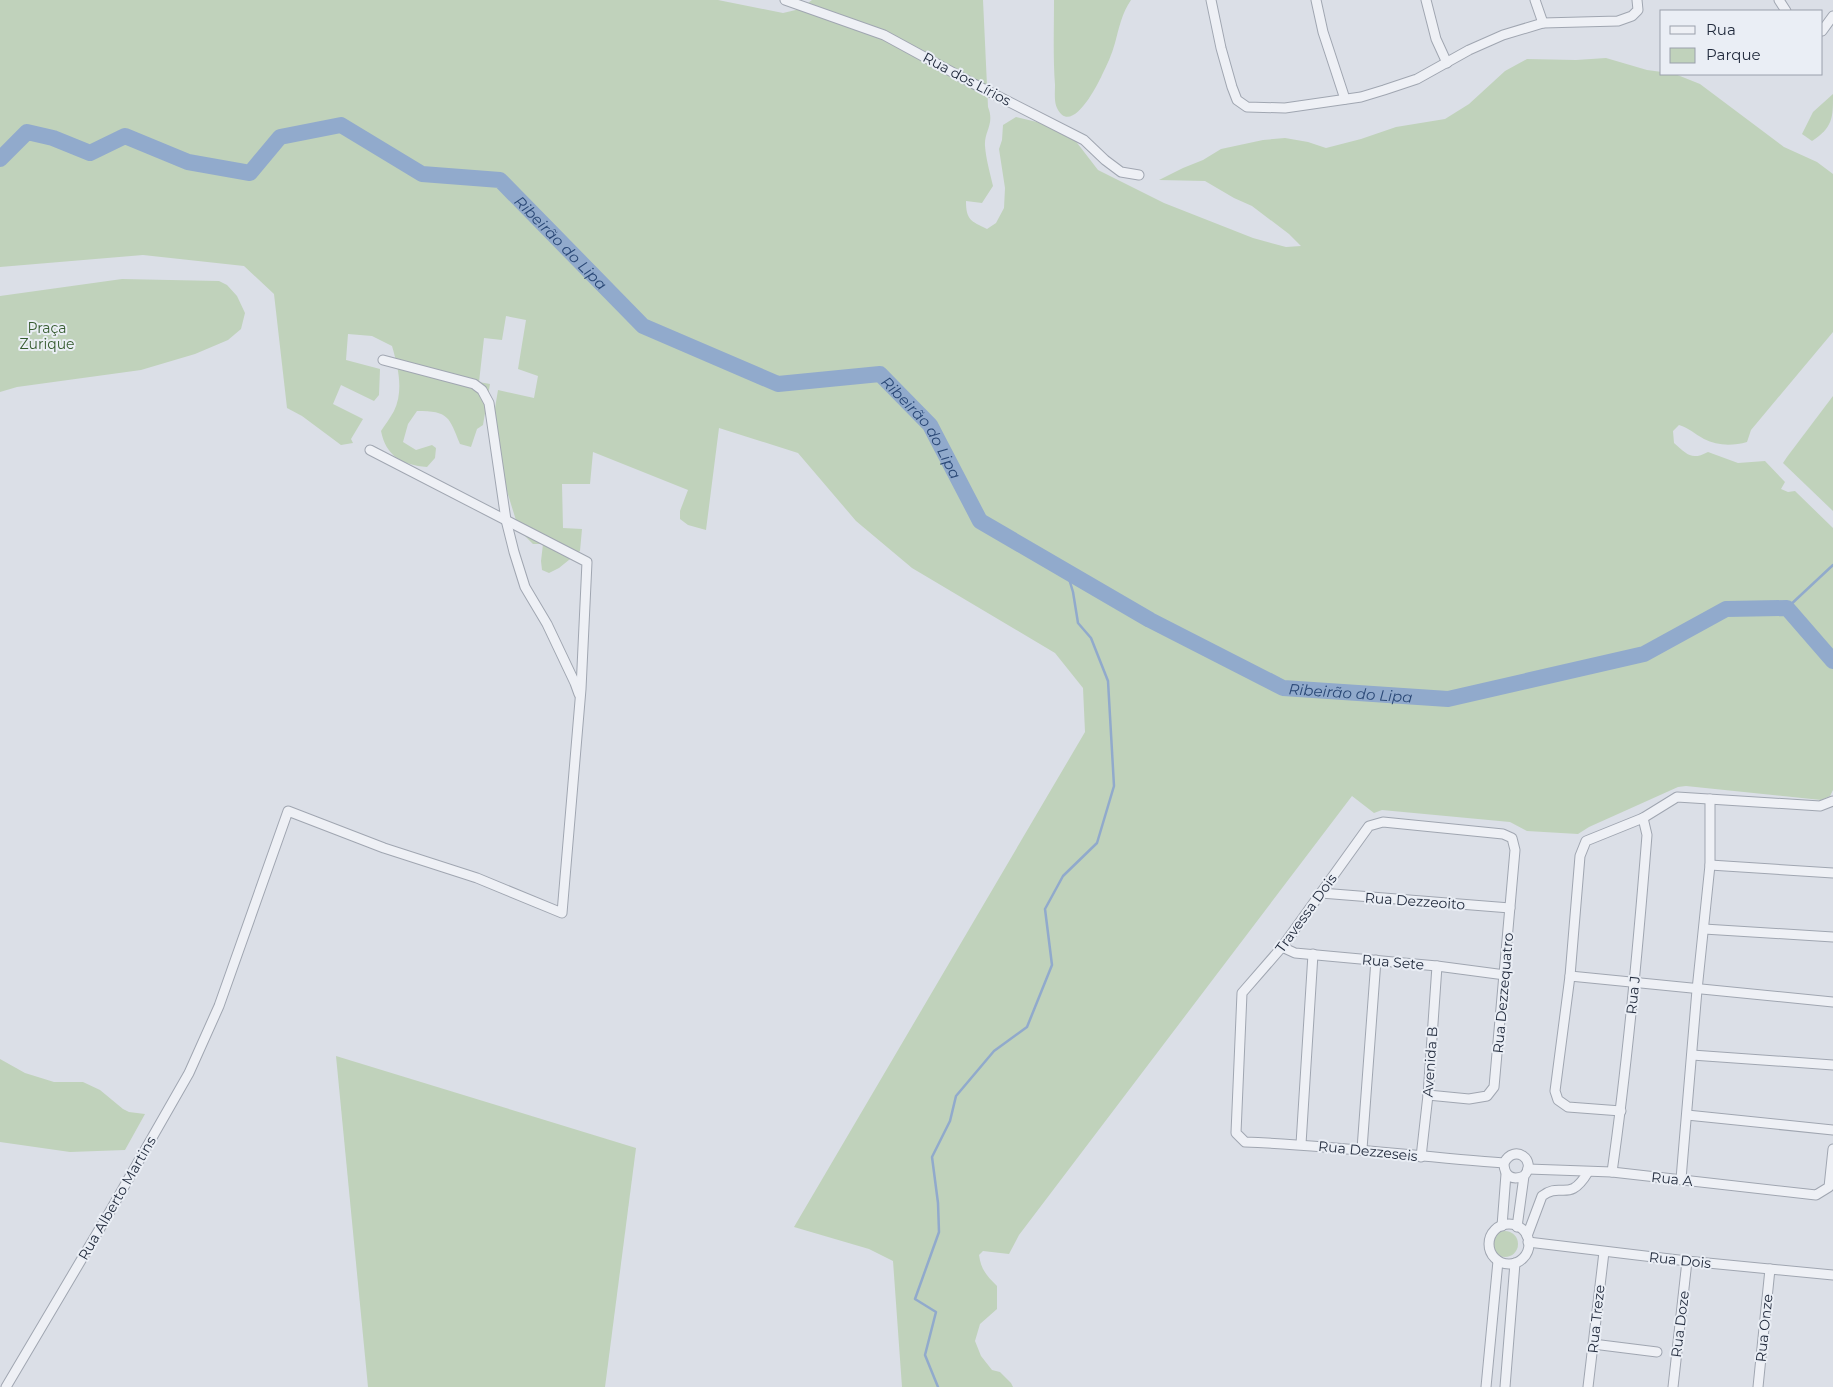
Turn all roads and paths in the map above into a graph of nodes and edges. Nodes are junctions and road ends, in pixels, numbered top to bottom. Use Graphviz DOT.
graph roads {
  1 [pos="785,0"];
  2 [pos="1211,0"];
  3 [pos="1316,0"];
  4 [pos="1426,0"];
  5 [pos="1535,0"];
  6 [pos="1637,0"];
  7 [pos="1833,16"];
  8 [pos="1544,24"];
  9 [pos="1823,30"];
  10 [pos="1447,62"];
  11 [pos="1344,99"];
  12 [pos="1138,175"];
  13 [pos="383,360"];
  14 [pos="370,450"];
  15 [pos="506,520"];
  16 [pos="580,699"];
  17 [pos="1710,799"];
  18 [pos="1833,801"];
  19 [pos="1643,818"];
  20 [pos="1503,834"];
  21 [pos="1710,865"];
  22 [pos="1833,872"];
  23 [pos="1321,894"];
  24 [pos="1510,908"];
  25 [pos="1704,929"];
  26 [pos="1833,936"];
  27 [pos="1282,947"];
  28 [pos="1313,954"];
  29 [pos="1376,960"];
  30 [pos="1438,966"];
  31 [pos="1505,975"];
  32 [pos="1570,976"];
  33 [pos="1635,982"];
  34 [pos="1697,990"];
  35 [pos="1833,1002"];
  36 [pos="1692,1055"];
  37 [pos="1833,1065"];
  38 [pos="1428,1095"];
  39 [pos="1621,1111"];
  40 [pos="1687,1115"];
  41 [pos="1833,1130"];
  42 [pos="1236,1133"];
  43 [pos="1301,1144"];
  44 [pos="1833,1149"];
  45 [pos="1362,1150"];
  46 [pos="1421,1157"];
  47 [pos="1504,1163"];
  48 [pos="1588,1172"];
  49 [pos="1612,1172"];
  50 [pos="1526,1173"];
  51 [pos="1506,1174"];
  52 [pos="1681,1179"];
  53 [pos="1502,1226"];
  54 [pos="1518,1226"];
  55 [pos="1528,1239"];
  56 [pos="1604,1252"];
  57 [pos="1498,1261"];
  58 [pos="1688,1262"];
  59 [pos="1515,1263"];
  60 [pos="1770,1269"];
  61 [pos="1833,1275"];
  62 [pos="1593,1344"];
  63 [pos="1657,1352"];
  64 [pos="6,1387"];
  65 [pos="1486,1387"];
  66 [pos="1504,1387"];
  67 [pos="1588,1387"];
  68 [pos="1673,1387"];
  69 [pos="1758,1387"];
  1 -- 12 [label="street, Rua dos Lírios"];
  2 -- 11 [label="street"];
  3 -- 11 [label="street"];
  4 -- 10 [label="street"];
  5 -- 8 [label="street"];
  6 -- 8 [label="street"];
  7 -- 9 [label="street"];
  8 -- 10 [label="street"];
  10 -- 11 [label="street"];
  13 -- 15 [label="street"];
  14 -- 15 [label="street"];
  15 -- 16 [label="street"];
  15 -- 16 [label="street"];
  16 -- 64 [label="street, Rua Alberto Martins"];
  17 -- 18 [label="street"];
  17 -- 19 [label="street"];
  17 -- 21 [label="street"];
  19 -- 32 [label="street"];
  19 -- 33 [label="street, Rua J"];
  20 -- 23 [label="street, Travessa Dois"];
  20 -- 24 [label="street, Rua Dezzequatro"];
  21 -- 22 [label="street"];
  21 -- 25 [label="street"];
  23 -- 24 [label="street, Rua Dezzeoito"];
  23 -- 27 [label="street, Travessa Dois"];
  24 -- 31 [label="street, Rua Dezzequatro"];
  25 -- 26 [label="street"];
  25 -- 34 [label="street"];
  27 -- 28 [label="street, Rua Sete"];
  27 -- 42 [label="street, Travessa Dois"];
  28 -- 29 [label="street, Rua Sete"];
  28 -- 43 [label="street"];
  29 -- 30 [label="street, Rua Sete"];
  29 -- 45 [label="street"];
  30 -- 31 [label="street, Rua Sete"];
  30 -- 38 [label="street, Avenida B"];
  31 -- 38 [label="street, Rua Dezzequatro"];
  32 -- 33 [label="street"];
  32 -- 39 [label="street"];
  33 -- 34 [label="street"];
  33 -- 39 [label="street, Rua J"];
  34 -- 35 [label="street"];
  34 -- 36 [label="street"];
  36 -- 37 [label="street"];
  36 -- 40 [label="street"];
  38 -- 46 [label="street, Avenida B"];
  39 -- 49 [label="street, Rua J"];
  40 -- 41 [label="street"];
  40 -- 52 [label="street"];
  42 -- 43 [label="street, Rua Dezzeseis"];
  43 -- 45 [label="street, Rua Dezzeseis"];
  44 -- 52 [label="street, Rua A"];
  45 -- 46 [label="street, Rua Dezzeseis"];
  46 -- 47 [label="street, Rua Dezzeseis"];
  47 -- 50 [label="street"];
  47 -- 51 [label="street"];
  48 -- 49 [label="street, Rua A"];
  48 -- 50 [label="street, Rua A"];
  48 -- 55 [label="street"];
  49 -- 52 [label="street, Rua A"];
  50 -- 51 [label="street"];
  50 -- 54 [label="street"];
  51 -- 53 [label="street"];
  53 -- 54 [label="street"];
  53 -- 57 [label="street"];
  54 -- 55 [label="street"];
  55 -- 56 [label="street, Rua Dois"];
  55 -- 59 [label="street"];
  56 -- 58 [label="street, Rua Dois"];
  56 -- 62 [label="street, Rua Treze"];
  57 -- 59 [label="street"];
  57 -- 65 [label="street"];
  58 -- 60 [label="street, Rua Dois"];
  58 -- 68 [label="street, Rua Doze"];
  59 -- 66 [label="street"];
  60 -- 61 [label="street, Rua Dois"];
  60 -- 69 [label="street, Rua Onze"];
  62 -- 63 [label="street"];
  62 -- 67 [label="street, Rua Treze"];
}
